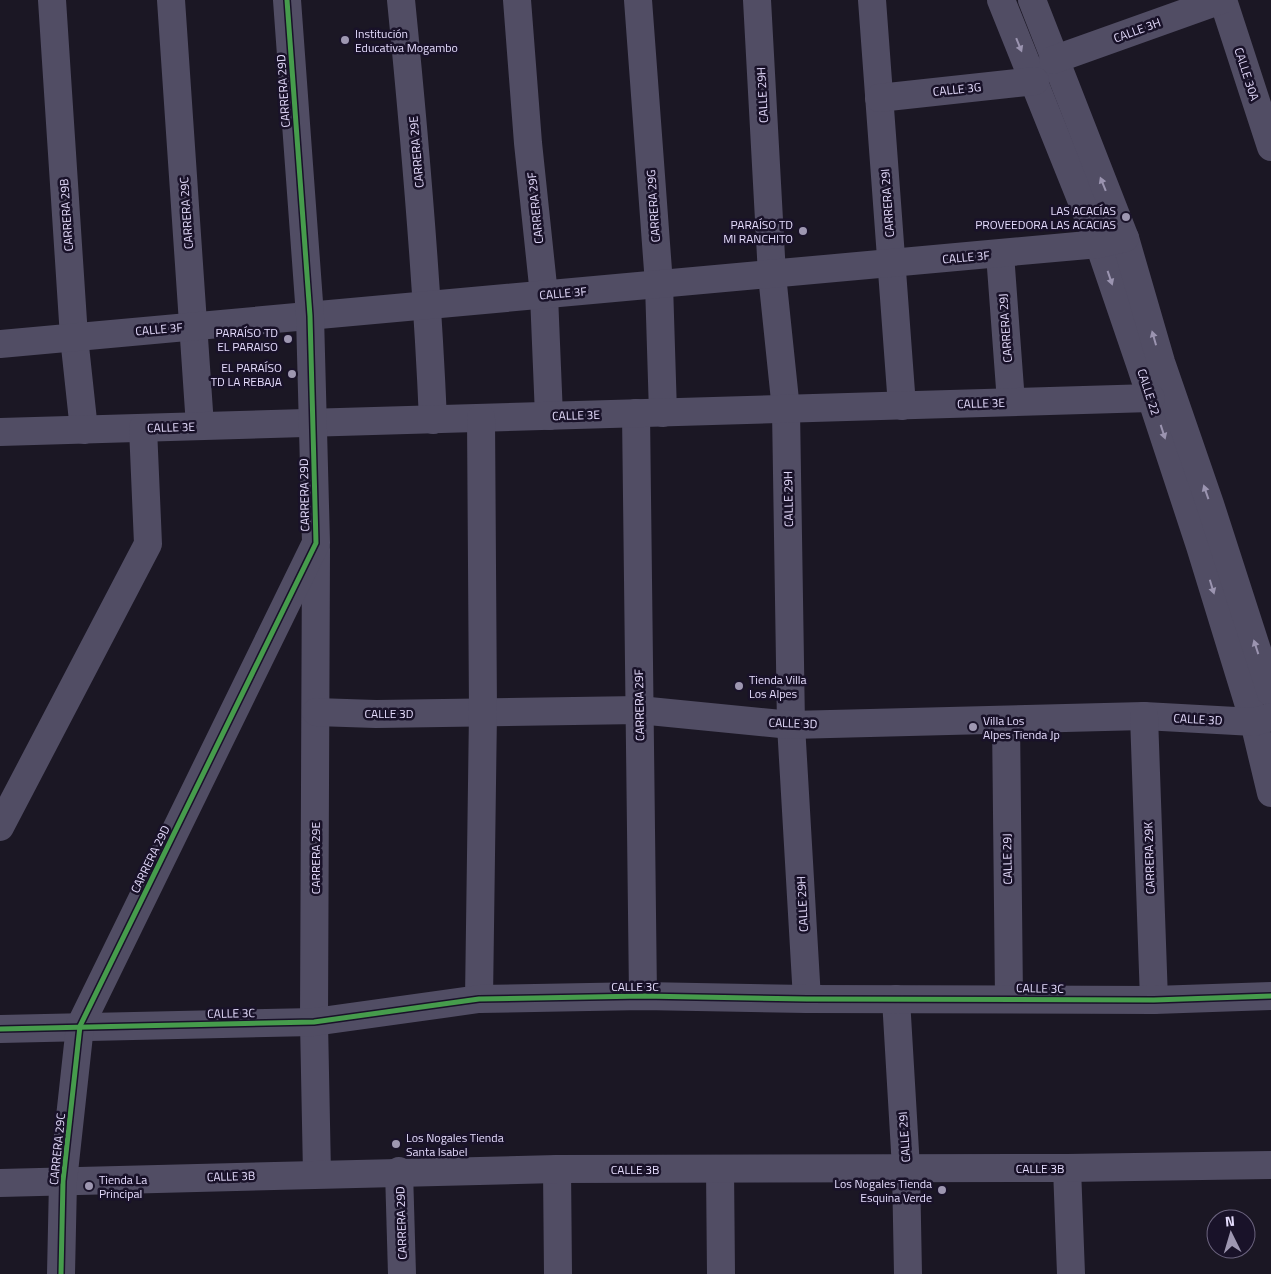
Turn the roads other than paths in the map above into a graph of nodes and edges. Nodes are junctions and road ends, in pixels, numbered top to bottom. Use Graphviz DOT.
graph roads {
  1 [pos="52,0"];
  2 [pos="171,0"];
  3 [pos="287,0"];
  4 [pos="402,0"];
  5 [pos="517,0"];
  6 [pos="638,0"];
  7 [pos="757,0"];
  8 [pos="872,0"];
  9 [pos="1002,0"];
  10 [pos="1032,0"];
  11 [pos="1222,0"];
  12 [pos="1053,60"];
  13 [pos="1035,80"];
  14 [pos="879,98"];
  15 [pos="1271,147"];
  16 [pos="1112,241"];
  17 [pos="1000,254"];
  18 [pos="892,264"];
  19 [pos="772,275"];
  20 [pos="659,284"];
  21 [pos="544,295"];
  22 [pos="428,305"];
  23 [pos="310,316"];
  24 [pos="194,326"];
  25 [pos="74,337"];
  26 [pos="0,344"];
  27 [pos="1152,398"];
  28 [pos="1011,402"];
  29 [pos="902,406"];
  30 [pos="786,410"];
  31 [pos="636,413"];
  32 [pos="663,413"];
  33 [pos="549,416"];
  34 [pos="481,418"];
  35 [pos="433,420"];
  36 [pos="313,423"];
  37 [pos="200,426"];
  38 [pos="143,428"];
  39 [pos="84,430"];
  40 [pos="0,432"];
  41 [pos="316,543"];
  42 [pos="1271,693"];
  43 [pos="639,710"];
  44 [pos="316,712"];
  45 [pos="483,712"];
  46 [pos="1144,716"];
  47 [pos="1262,719"];
  48 [pos="1006,720"];
  49 [pos="791,725"];
  50 [pos="1271,793"];
  51 [pos="0,827"];
  52 [pos="643,996"];
  53 [pos="1271,996"];
  54 [pos="1009,998"];
  55 [pos="479,999"];
  56 [pos="807,999"];
  57 [pos="896,999"];
  58 [pos="1154,1000"];
  59 [pos="314,1022"];
  60 [pos="80,1026"];
  61 [pos="0,1029"];
  62 [pos="1271,1165"];
  63 [pos="720,1168"];
  64 [pos="906,1168"];
  65 [pos="1067,1168"];
  66 [pos="557,1169"];
  67 [pos="399,1171"];
  68 [pos="317,1174"];
  69 [pos="63,1181"];
  70 [pos="0,1183"];
  71 [pos="61,1274"];
  72 [pos="402,1274"];
  73 [pos="558,1274"];
  74 [pos="721,1274"];
  75 [pos="908,1274"];
  76 [pos="1071,1274"];
  1 -- 25 [label="street, CARRERA 29B"];
  2 -- 24 [label="street, CARRERA 29C"];
  3 -- 23 [label="street, CARRERA 29D"];
  4 -- 22 [label="street, CARRERA 29E"];
  5 -- 21 [label="street, CARRERA 29F"];
  6 -- 20 [label="street, CARRERA 29G"];
  7 -- 19 [label="street, CALLE 29H"];
  8 -- 14 [label="street, CARRERA 29I"];
  9 -- 13 [label="street, CALLE 22, one-way"];
  10 -- 12 [label="street, CALLE 22"];
  11 -- 12 [label="street, CALLE 3H"];
  11 -- 15 [label="street, CALLE 30A"];
  16 -- 12 [label="street, CALLE 22, one-way"];
  13 -- 14 [label="street, CALLE 3G"];
  13 -- 16 [label="street, CALLE 22"];
  14 -- 18 [label="street, CARRERA 29I"];
  16 -- 17 [label="street, CALLE 3F"];
  16 -- 27 [label="street, CALLE 22, one-way"];
  42 -- 16 [label="street, CALLE 22, one-way"];
  17 -- 18 [label="street, CALLE 3F"];
  17 -- 28 [label="street, CARRERA 29J"];
  18 -- 19 [label="street, CALLE 3F"];
  18 -- 29 [label="street, CARRERA 29I"];
  19 -- 20 [label="street, CALLE 3F"];
  19 -- 30 [label="street, CALLE 29H"];
  20 -- 21 [label="street, CALLE 3F"];
  20 -- 32 [label="street, CARRERA 29G"];
  21 -- 22 [label="street, CALLE 3F"];
  21 -- 33 [label="street, CARRERA 29F"];
  22 -- 23 [label="street, CALLE 3F"];
  22 -- 35 [label="street, CARRERA 29E"];
  23 -- 24 [label="street, CALLE 3F"];
  23 -- 36 [label="street, CARRERA 29D"];
  24 -- 25 [label="street, CALLE 3F"];
  24 -- 37 [label="street, CARRERA 29C"];
  25 -- 26 [label="street, CALLE 3F"];
  25 -- 39 [label="street, CARRERA 29B"];
  27 -- 28 [label="street, CALLE 3E"];
  27 -- 47 [label="street, CALLE 22, one-way"];
  28 -- 29 [label="street, CALLE 3E"];
  29 -- 30 [label="street, CALLE 3E"];
  30 -- 32 [label="street, CALLE 3E"];
  30 -- 49 [label="street, CALLE 29H"];
  31 -- 32 [label="street, CALLE 3E"];
  31 -- 33 [label="street, CALLE 3E"];
  31 -- 43 [label="street, CARRERA 29F"];
  33 -- 34 [label="street, CALLE 3E"];
  34 -- 35 [label="street, CALLE 3E"];
  34 -- 45 [label="street"];
  35 -- 36 [label="street, CALLE 3E"];
  36 -- 37 [label="street, CALLE 3E"];
  36 -- 41 [label="street, CARRERA 29D"];
  37 -- 38 [label="street, CALLE 3E"];
  38 -- 39 [label="street, CALLE 3E"];
  38 -- 51 [label="street"];
  39 -- 40 [label="street, CALLE 3E"];
  41 -- 44 [label="street, CARRERA 29E"];
  41 -- 60 [label="street, CARRERA 29D"];
  43 -- 45 [label="street, CALLE 3D"];
  43 -- 49 [label="street, CALLE 3D"];
  43 -- 52 [label="street, CARRERA 29F"];
  44 -- 45 [label="street, CALLE 3D"];
  44 -- 59 [label="street, CARRERA 29E"];
  45 -- 55 [label="street"];
  46 -- 47 [label="street, CALLE 3D"];
  46 -- 48 [label="street, CALLE 3D"];
  46 -- 58 [label="street, CARRERA 29K"];
  47 -- 50 [label="street, CALLE 22"];
  48 -- 49 [label="street, CALLE 3D"];
  48 -- 54 [label="street, CALLE 29J"];
  49 -- 56 [label="street, CALLE 29H"];
  52 -- 55 [label="street, CALLE 3C"];
  52 -- 56 [label="street, CALLE 3C"];
  53 -- 58 [label="street, CALLE 3C"];
  54 -- 57 [label="street, CALLE 3C"];
  54 -- 58 [label="street, CALLE 3C"];
  55 -- 59 [label="street, CALLE 3C"];
  56 -- 57 [label="street, CALLE 3C"];
  57 -- 64 [label="street, CALLE 29I"];
  59 -- 60 [label="street, CALLE 3C"];
  59 -- 68 [label="street, CARRERA 29E"];
  60 -- 61 [label="street, CALLE 3C"];
  60 -- 69 [label="street, CARRERA 29C"];
  62 -- 65 [label="street, CALLE 3B"];
  63 -- 64 [label="street, CALLE 3B"];
  63 -- 66 [label="street, CALLE 3B"];
  63 -- 74 [label="street"];
  64 -- 65 [label="street, CALLE 3B"];
  64 -- 75 [label="street, CALLE 29I"];
  65 -- 76 [label="street"];
  66 -- 67 [label="street, CALLE 3B"];
  66 -- 73 [label="street"];
  67 -- 68 [label="street, CALLE 3B"];
  67 -- 72 [label="street, CARRERA 29D"];
  68 -- 69 [label="street, CALLE 3B"];
  69 -- 70 [label="street, CALLE 3B"];
  69 -- 71 [label="street, CARRERA 29C"];
}
